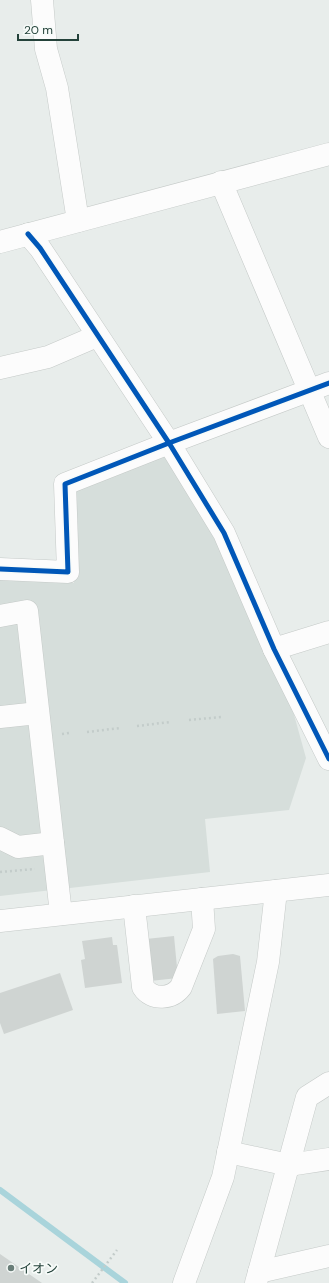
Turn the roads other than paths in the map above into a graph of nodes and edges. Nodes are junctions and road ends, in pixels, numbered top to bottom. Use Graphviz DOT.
graph roads {
  1 [pos="42,0"];
  2 [pos="329,154"];
  3 [pos="221,182"];
  4 [pos="78,221"];
  5 [pos="28,234"];
  6 [pos="0,242"];
  7 [pos="97,336"];
  8 [pos="0,368"];
  9 [pos="320,386"];
  10 [pos="329,437"];
  11 [pos="169,443"];
  12 [pos="0,569"];
  13 [pos="0,616"];
  14 [pos="329,632"];
  15 [pos="274,649"];
  16 [pos="38,713"];
  17 [pos="0,717"];
  18 [pos="329,759"];
  19 [pos="0,838"];
  20 [pos="53,843"];
  21 [pos="329,885"];
  22 [pos="276,891"];
  23 [pos="202,899"];
  24 [pos="134,906"];
  25 [pos="61,914"];
  26 [pos="0,921"];
  27 [pos="329,1083"];
  28 [pos="228,1152"];
  29 [pos="329,1159"];
  30 [pos="289,1165"];
  31 [pos="329,1256"];
  32 [pos="258,1278"];
  33 [pos="184,1283"];
  1 -- 4 [label="street"];
  2 -- 3 [label="street"];
  3 -- 4 [label="street"];
  3 -- 9 [label="street"];
  4 -- 5 [label="street"];
  5 -- 6 [label="street"];
  5 -- 7 [label="street"];
  7 -- 8 [label="street"];
  7 -- 11 [label="street"];
  9 -- 10 [label="street"];
  9 -- 11 [label="street"];
  11 -- 12 [label="street"];
  11 -- 15 [label="street"];
  13 -- 16 [label="street"];
  14 -- 15 [label="street"];
  15 -- 18 [label="street"];
  16 -- 17 [label="street"];
  16 -- 20 [label="street"];
  19 -- 20 [label="street"];
  20 -- 25 [label="street"];
  21 -- 22 [label="street"];
  22 -- 23 [label="street"];
  22 -- 28 [label="street"];
  23 -- 24 [label="street"];
  23 -- 24 [label="street"];
  24 -- 25 [label="street"];
  25 -- 26 [label="street"];
  27 -- 30 [label="street"];
  28 -- 30 [label="street"];
  28 -- 33 [label="street"];
  29 -- 30 [label="street"];
  30 -- 32 [label="street"];
  31 -- 32 [label="street"];
}
